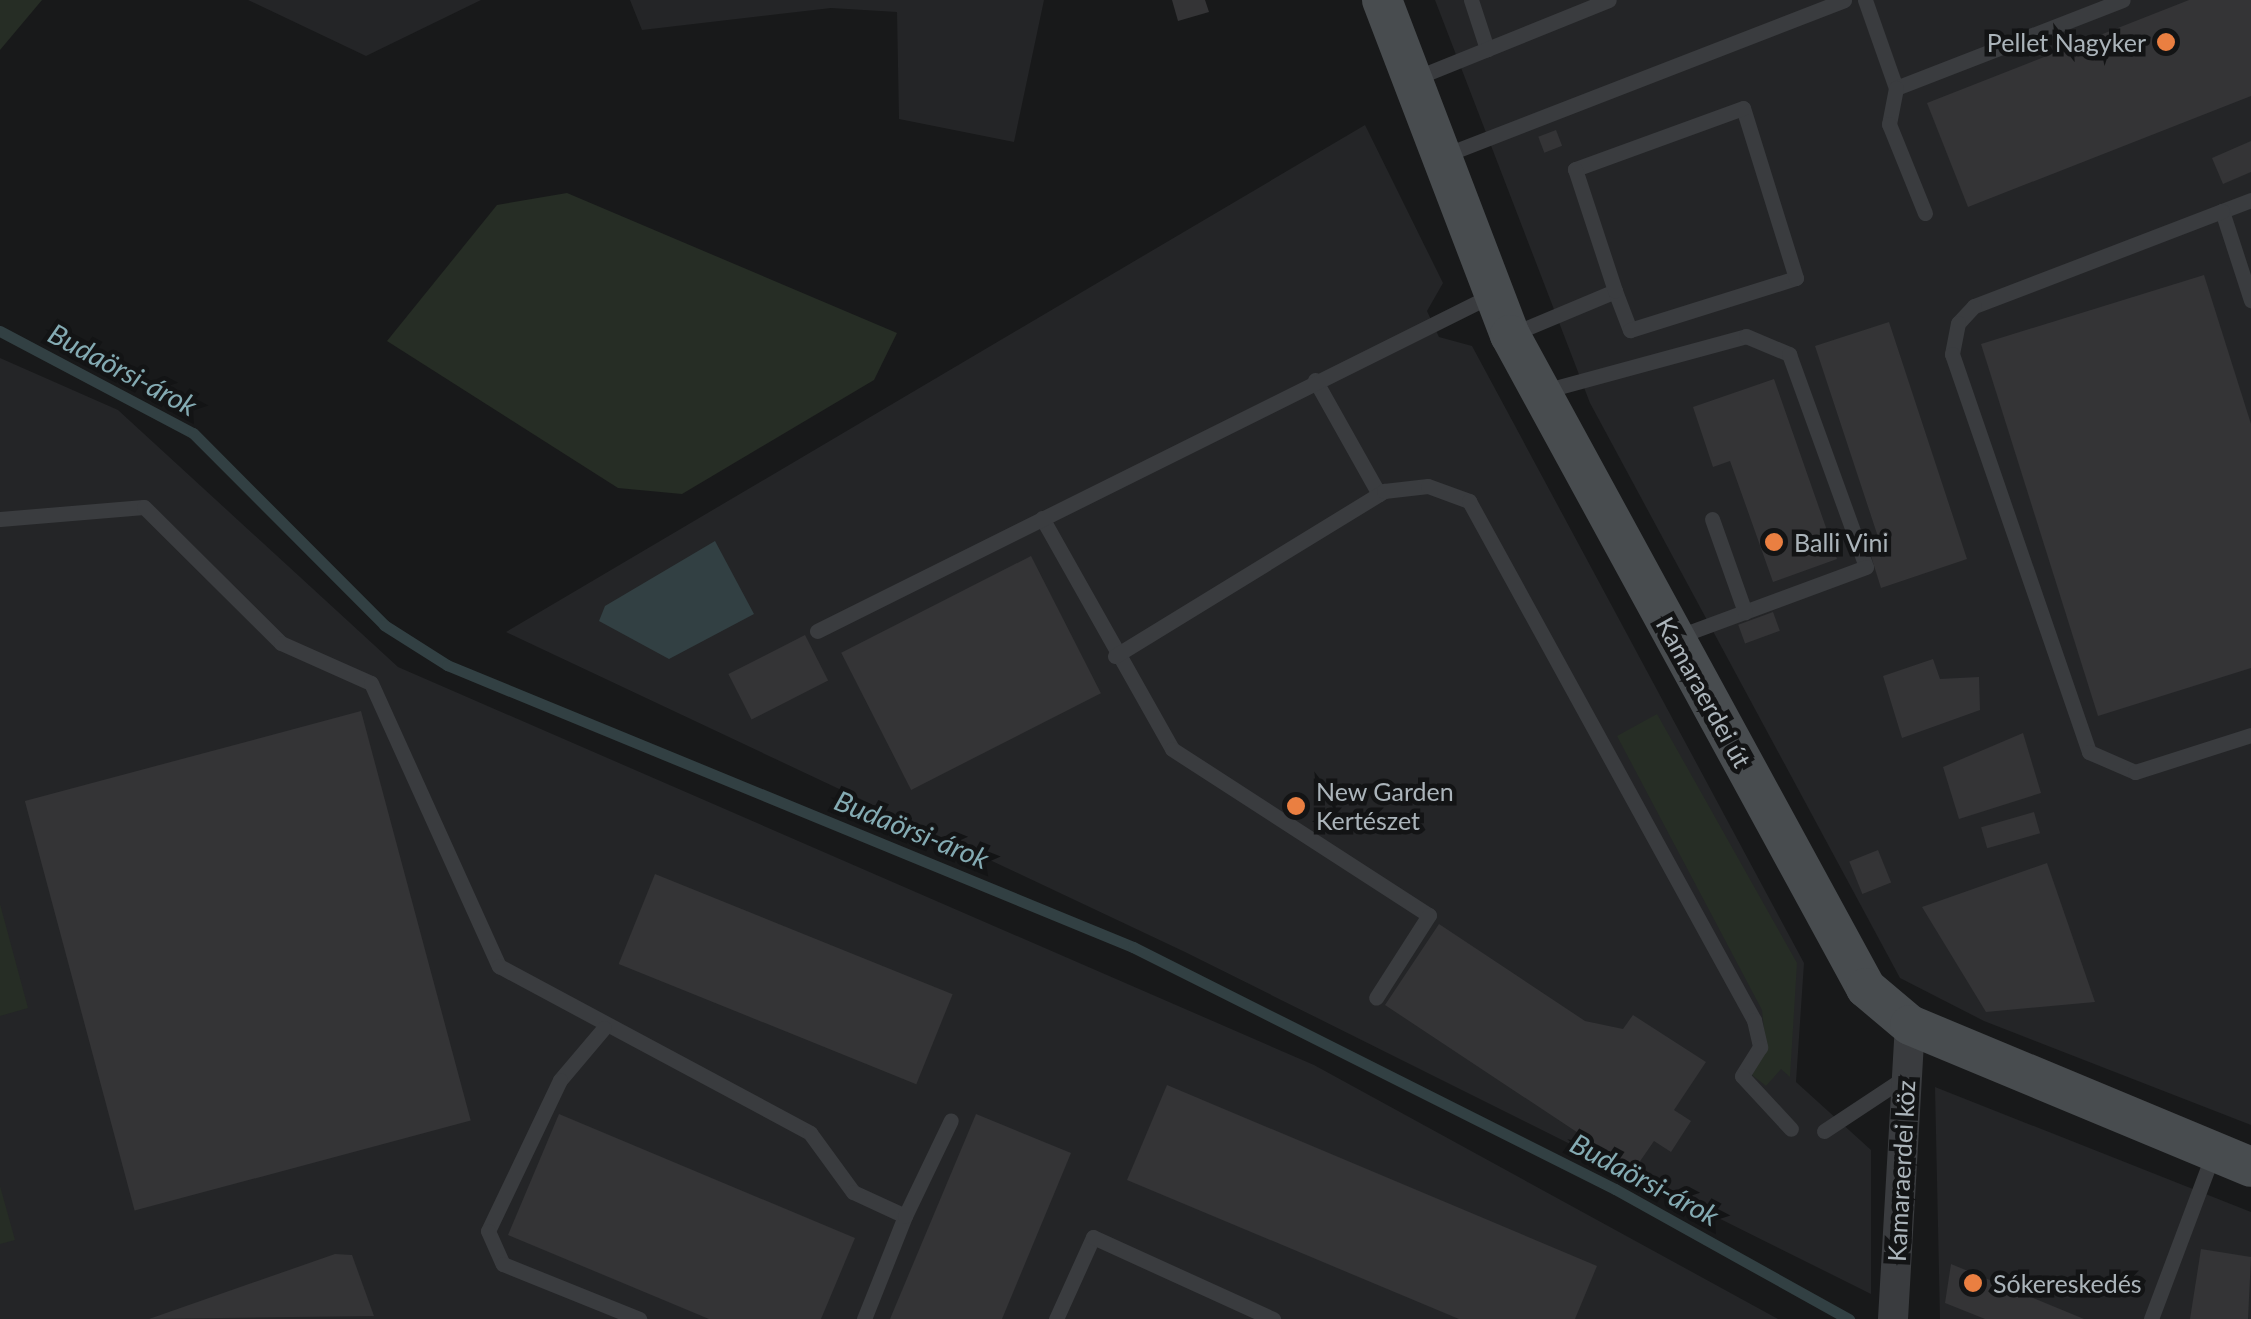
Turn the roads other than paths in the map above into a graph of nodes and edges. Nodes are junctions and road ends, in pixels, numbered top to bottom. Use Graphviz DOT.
graph roads {
  1 [pos="1382,0"];
  2 [pos="1470,0"];
  3 [pos="1609,0"];
  4 [pos="1844,0"];
  5 [pos="1865,0"];
  6 [pos="2122,0"];
  7 [pos="1488,49"];
  8 [pos="1410,80"];
  9 [pos="1896,88"];
  10 [pos="1437,158"];
  11 [pos="2251,200"];
  12 [pos="2222,211"];
  13 [pos="1925,212"];
  14 [pos="1614,291"];
  15 [pos="1492,295"];
  16 [pos="2251,300"];
  17 [pos="1510,335"];
  18 [pos="1315,380"];
  19 [pos="1539,392"];
  20 [pos="1379,494"];
  21 [pos="1042,518"];
  22 [pos="1712,518"];
  23 [pos="0,520"];
  24 [pos="1744,612"];
  25 [pos="817,631"];
  26 [pos="1675,638"];
  27 [pos="1115,656"];
  28 [pos="2251,735"];
  29 [pos="1376,998"];
  30 [pos="1910,1025"];
  31 [pos="604,1028"];
  32 [pos="1904,1078"];
  33 [pos="951,1120"];
  34 [pos="1791,1129"];
  35 [pos="1824,1131"];
  36 [pos="2233,1160"];
  37 [pos="904,1216"];
  38 [pos="1268,1318"];
  39 [pos="1893,1318"];
  40 [pos="639,1319"];
  41 [pos="864,1319"];
  42 [pos="1056,1319"];
  43 [pos="2151,1319"];
  1 -- 8 [label="street, Kamaraerdei út"];
  2 -- 7 [label="lane"];
  3 -- 7 [label="lane"];
  4 -- 10 [label="lane"];
  5 -- 9 [label="lane"];
  6 -- 9 [label="lane"];
  7 -- 8 [label="lane"];
  8 -- 10 [label="street, Kamaraerdei út"];
  9 -- 13 [label="lane"];
  10 -- 15 [label="street, Kamaraerdei út"];
  11 -- 12 [label="lane"];
  12 -- 16 [label="lane"];
  12 -- 28 [label="lane"];
  14 -- 14 [label="lane"];
  14 -- 17 [label="lane"];
  15 -- 17 [label="street, Kamaraerdei út"];
  15 -- 18 [label="lane"];
  17 -- 19 [label="street, Kamaraerdei út"];
  18 -- 20 [label="lane"];
  18 -- 21 [label="lane"];
  19 -- 24 [label="lane"];
  19 -- 26 [label="street, Kamaraerdei út"];
  20 -- 27 [label="lane"];
  20 -- 34 [label="lane"];
  21 -- 25 [label="lane"];
  21 -- 27 [label="lane"];
  22 -- 24 [label="lane"];
  23 -- 31 [label="lane"];
  24 -- 26 [label="lane"];
  26 -- 30 [label="street, Kamaraerdei út"];
  27 -- 29 [label="lane"];
  30 -- 32 [label="street, Kamaraerdei köz"];
  30 -- 36 [label="street, Kamaraerdei út"];
  31 -- 37 [label="lane"];
  31 -- 40 [label="lane"];
  32 -- 35 [label="lane"];
  32 -- 39 [label="street, Kamaraerdei köz"];
  33 -- 37 [label="lane"];
  36 -- 43 [label="lane"];
  37 -- 41 [label="lane"];
  38 -- 42 [label="lane"];
}
